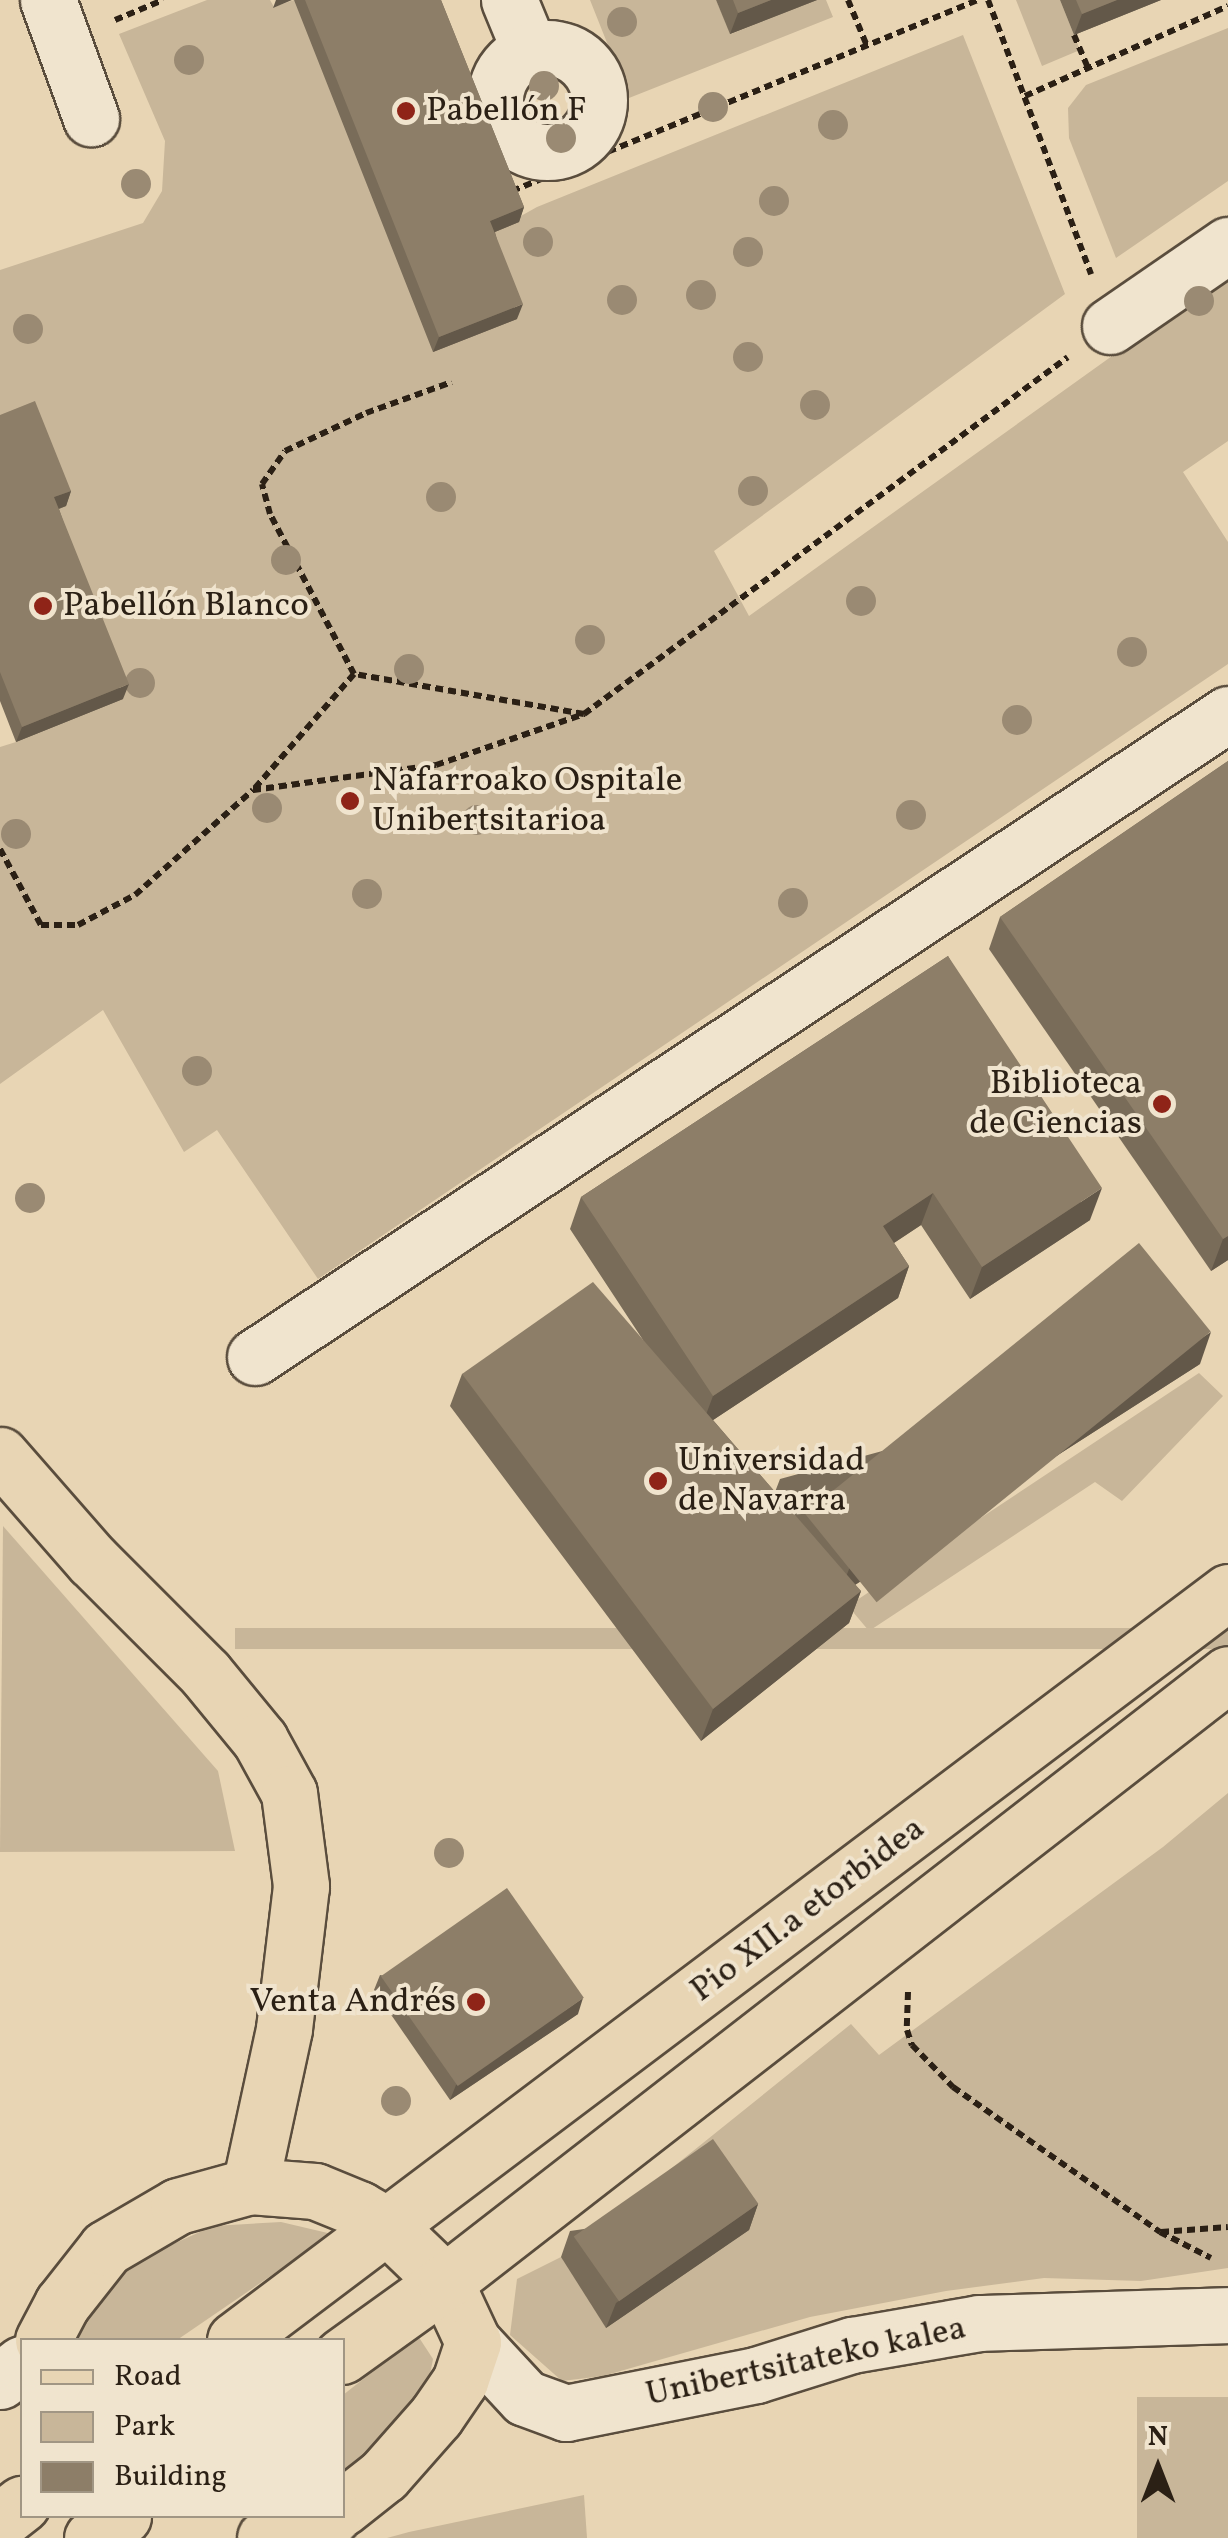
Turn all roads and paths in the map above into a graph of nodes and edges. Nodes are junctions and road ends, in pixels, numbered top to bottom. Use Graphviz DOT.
graph roads {
  1 [pos="48,0"];
  2 [pos="164,0"];
  3 [pos="509,0"];
  4 [pos="848,0"];
  5 [pos="978,0"];
  6 [pos="988,0"];
  7 [pos="1228,6"];
  8 [pos="100,26"];
  9 [pos="1074,35"];
  10 [pos="866,46"];
  11 [pos="530,51"];
  12 [pos="1088,68"];
  13 [pos="1024,96"];
  14 [pos="91,118"];
  15 [pos="511,192"];
  16 [pos="1228,245"];
  17 [pos="1110,326"];
  18 [pos="452,382"];
  19 [pos="354,674"];
  20 [pos="584,714"];
  21 [pos="1228,714"];
  22 [pos="254,790"];
  23 [pos="0,849"];
  24 [pos="255,1357"];
  25 [pos="0,1454"];
  26 [pos="1228,1592"];
  27 [pos="1228,1674"];
  28 [pos="905,2012"];
  29 [pos="250,2186"];
  30 [pos="385,2224"];
  31 [pos="1228,2227"];
  32 [pos="1160,2232"];
  33 [pos="1228,2266"];
  34 [pos="446,2282"];
  35 [pos="1228,2315"];
  36 [pos="44,2338"];
  37 [pos="239,2338"];
  38 [pos="473,2342"];
  39 [pos="345,2354"];
  40 [pos="20,2366"];
  41 [pos="0,2381"];
  42 [pos="345,2506"];
  43 [pos="327,2518"];
  44 [pos="265,2538"];
  1 -- 14 [label="street"];
  2 -- 8 [label="path"];
  3 -- 11 [label="street"];
  4 -- 10 [label="path"];
  5 -- 10 [label="path"];
  6 -- 13 [label="path"];
  7 -- 12 [label="path"];
  9 -- 12 [label="path"];
  10 -- 15 [label="path"];
  12 -- 13 [label="path"];
  13 -- 17 [label="path"];
  16 -- 17 [label="street"];
  17 -- 20 [label="path"];
  18 -- 19 [label="path"];
  19 -- 20 [label="path"];
  19 -- 22 [label="path"];
  20 -- 22 [label="path"];
  21 -- 24 [label="street"];
  22 -- 23 [label="path"];
  25 -- 29 [label="main road"];
  26 -- 30 [label="main road, Pio XII.a etorbidea"];
  27 -- 34 [label="main road, Pio XII.a etorbidea"];
  28 -- 32 [label="path"];
  29 -- 30 [label="main road"];
  29 -- 36 [label="main road"];
  30 -- 34 [label="main road"];
  30 -- 37 [label="main road, Pio XII.a etorbidea"];
  31 -- 32 [label="path"];
  32 -- 33 [label="path"];
  34 -- 38 [label="main road"];
  34 -- 39 [label="main road, Pio XII.a etorbidea"];
  35 -- 38 [label="street, Unibertsitateko kalea"];
  38 -- 42 [label="main road"];
  40 -- 41 [label="street"];
  43 -- 44 [label="main road"];
}
